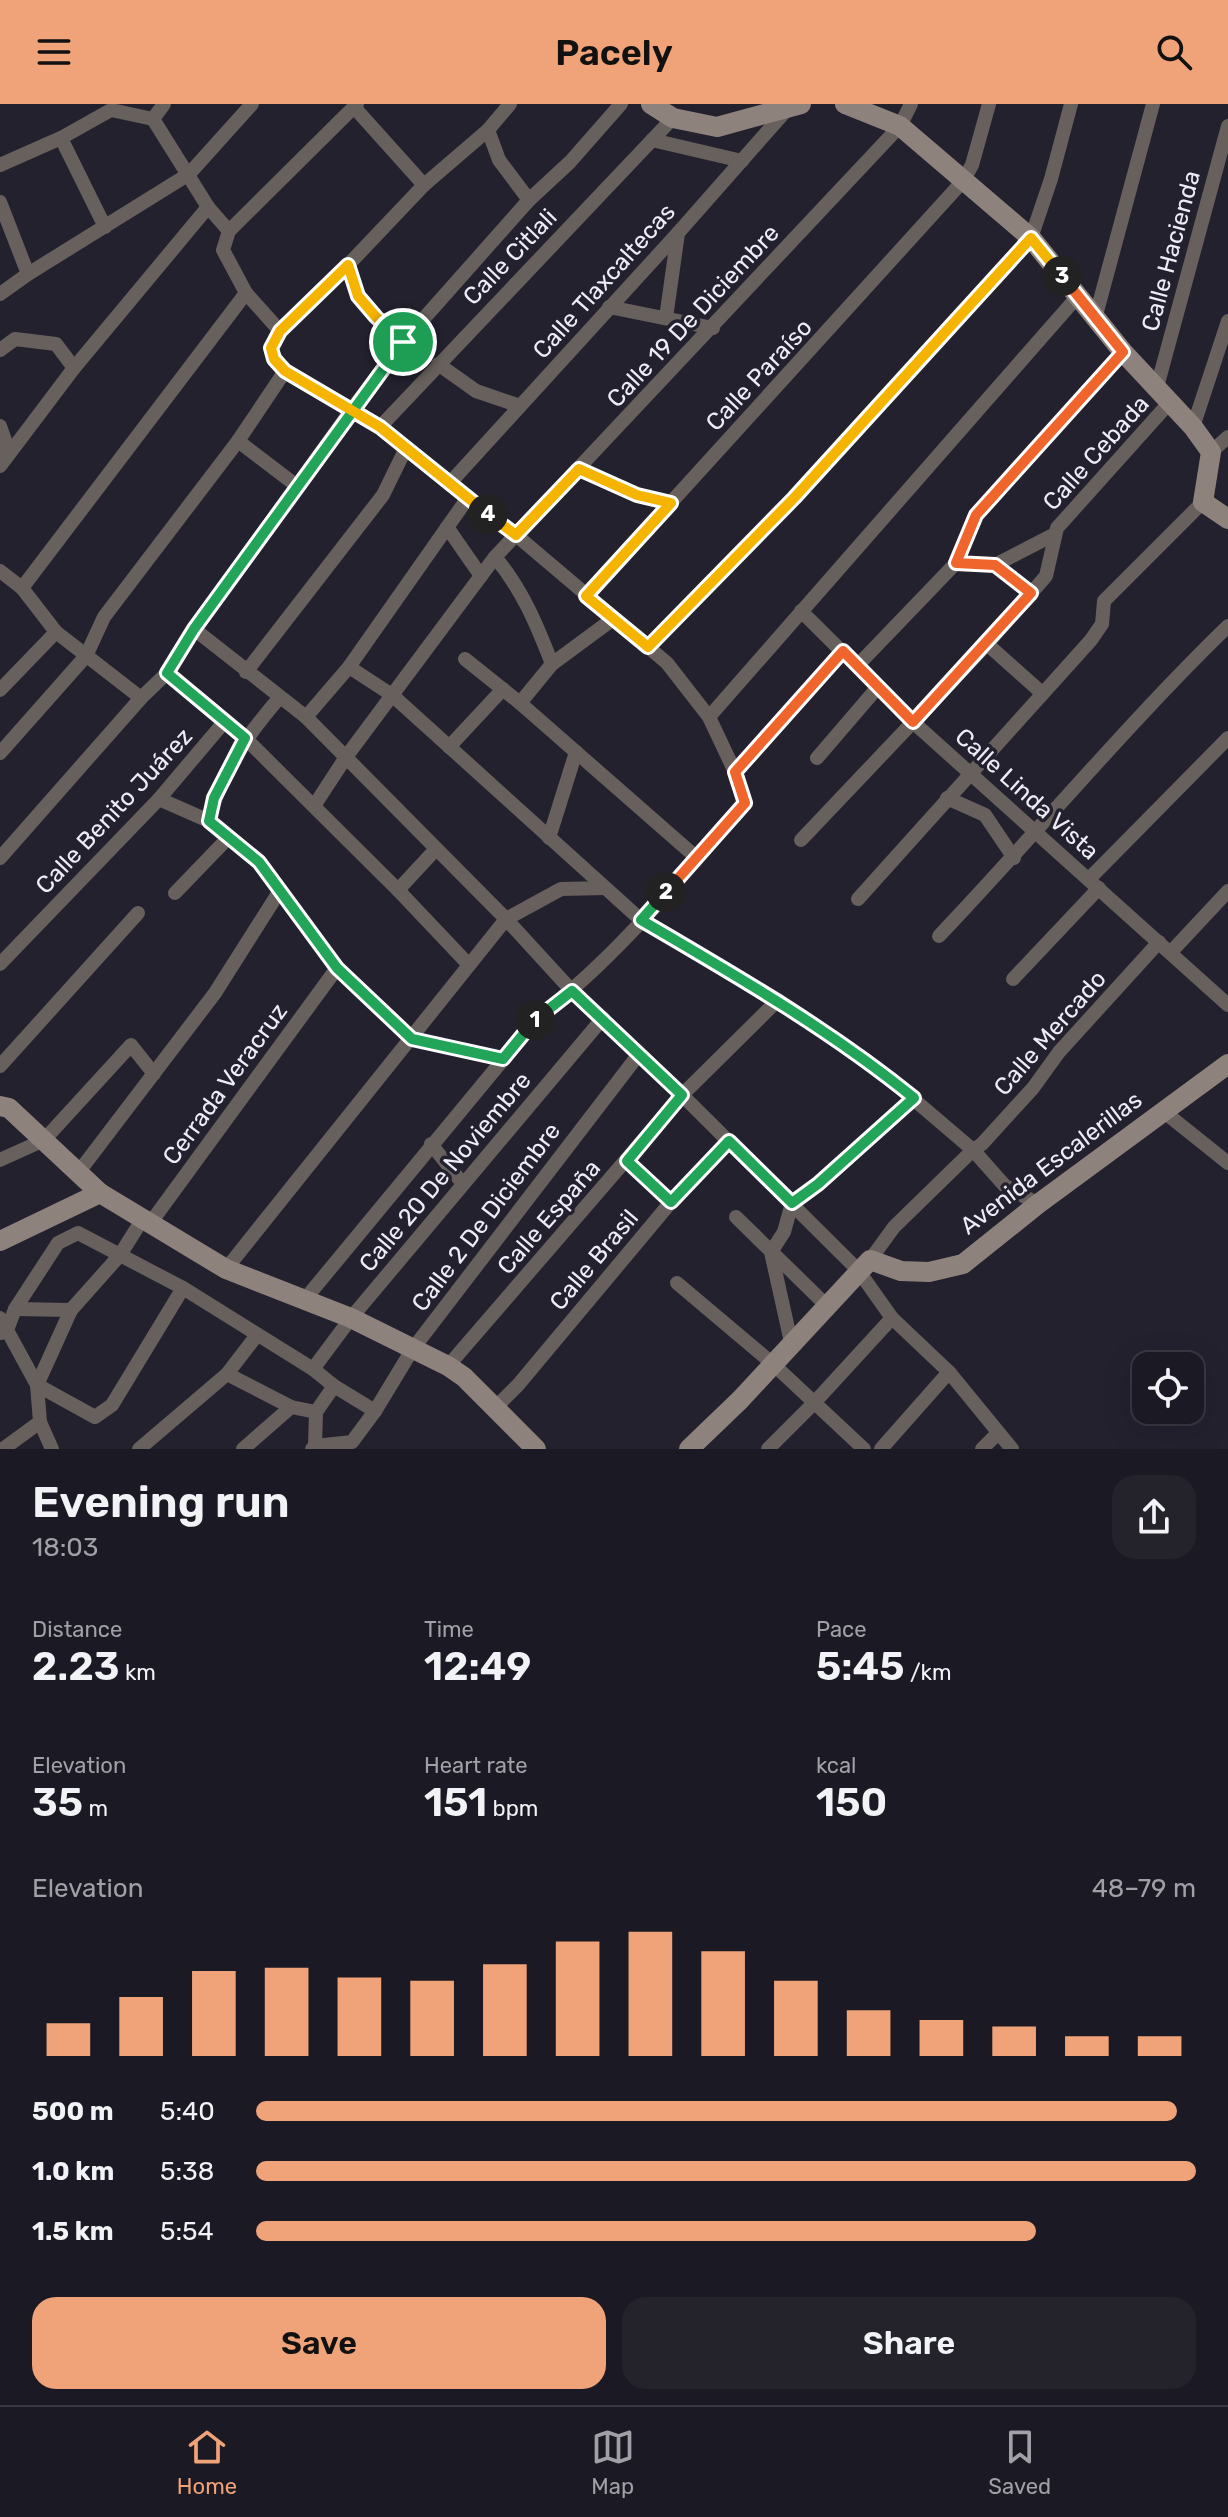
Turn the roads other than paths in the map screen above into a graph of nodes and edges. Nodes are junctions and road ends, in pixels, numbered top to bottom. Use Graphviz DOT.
graph roads {
  1 [pos="164,104"];
  2 [pos="252,104"];
  3 [pos="510,104"];
  4 [pos="621,104"];
  5 [pos="651,104"];
  6 [pos="845,104"];
  7 [pos="911,104"];
  8 [pos="989,104"];
  9 [pos="1071,104"];
  10 [pos="1153,104"];
  11 [pos="356,105"];
  12 [pos="795,106"];
  13 [pos="107,107"];
  14 [pos="673,118"];
  15 [pos="153,119"];
  16 [pos="900,126"];
  17 [pos="1228,128"];
  18 [pos="488,130"];
  19 [pos="61,138"];
  20 [pos="652,140"];
  21 [pos="742,161"];
  22 [pos="0,165"];
  23 [pos="189,174"];
  24 [pos="963,181"];
  25 [pos="424,185"];
  26 [pos="529,200"];
  27 [pos="0,202"];
  28 [pos="208,207"];
  29 [pos="105,227"];
  30 [pos="229,231"];
  31 [pos="678,233"];
  32 [pos="1031,238"];
  33 [pos="348,265"];
  34 [pos="28,274"];
  35 [pos="246,293"];
  36 [pos="0,294"];
  37 [pos="1078,296"];
  38 [pos="609,307"];
  39 [pos="1096,315"];
  40 [pos="666,318"];
  41 [pos="1228,321"];
  42 [pos="713,328"];
  43 [pos="280,331"];
  44 [pos="403,342"];
  45 [pos="0,350"];
  46 [pos="1123,352"];
  47 [pos="438,364"];
  48 [pos="74,368"];
  49 [pos="285,371"];
  50 [pos="1164,394"];
  51 [pos="520,406"];
  52 [pos="352,409"];
  53 [pos="0,426"];
  54 [pos="380,427"];
  55 [pos="1193,427"];
  56 [pos="1228,437"];
  57 [pos="238,441"];
  58 [pos="406,448"];
  59 [pos="1211,452"];
  60 [pos="0,466"];
  61 [pos="579,469"];
  62 [pos="449,484"];
  63 [pos="297,486"];
  64 [pos="467,499"];
  65 [pos="1203,502"];
  66 [pos="671,503"];
  67 [pos="1228,519"];
  68 [pos="447,527"];
  69 [pos="1055,534"];
  70 [pos="516,535"];
  71 [pos="495,557"];
  72 [pos="956,563"];
  73 [pos="995,565"];
  74 [pos="0,571"];
  75 [pos="481,576"];
  76 [pos="22,588"];
  77 [pos="1031,593"];
  78 [pos="586,596"];
  79 [pos="801,611"];
  80 [pos="613,619"];
  81 [pos="1228,626"];
  82 [pos="194,629"];
  83 [pos="56,632"];
  84 [pos="987,644"];
  85 [pos="648,647"];
  86 [pos="843,651"];
  87 [pos="86,656"];
  88 [pos="465,659"];
  89 [pos="552,664"];
  90 [pos="857,666"];
  91 [pos="349,667"];
  92 [pos="246,672"];
  93 [pos="167,673"];
  94 [pos="878,687"];
  95 [pos="503,689"];
  96 [pos="0,690"];
  97 [pos="1042,693"];
  98 [pos="392,695"];
  99 [pos="280,697"];
  100 [pos="141,698"];
  101 [pos="520,703"];
  102 [pos="306,717"];
  103 [pos="709,717"];
  104 [pos="225,721"];
  105 [pos="913,722"];
  106 [pos="245,738"];
  107 [pos="1228,738"];
  108 [pos="449,747"];
  109 [pos="576,752"];
  110 [pos="0,753"];
  111 [pos="346,757"];
  112 [pos="817,758"];
  113 [pos="735,772"];
  114 [pos="969,772"];
  115 [pos="947,798"];
  116 [pos="159,799"];
  117 [pos="314,806"];
  118 [pos="209,821"];
  119 [pos="1035,832"];
  120 [pos="229,837"];
  121 [pos="549,838"];
  122 [pos="801,840"];
  123 [pos="436,849"];
  124 [pos="0,858"];
  125 [pos="697,858"];
  126 [pos="1014,858"];
  127 [pos="1094,884"];
  128 [pos="605,888"];
  129 [pos="398,890"];
  130 [pos="1228,891"];
  131 [pos="279,892"];
  132 [pos="175,893"];
  133 [pos="858,899"];
  134 [pos="138,913"];
  135 [pos="506,919"];
  136 [pos="641,920"];
  137 [pos="939,936"];
  138 [pos="1165,947"];
  139 [pos="0,964"];
  140 [pos="469,965"];
  141 [pos="337,968"];
  142 [pos="1013,979"];
  143 [pos="572,991"];
  144 [pos="778,1000"];
  145 [pos="1228,1005"];
  146 [pos="603,1018"];
  147 [pos="412,1039"];
  148 [pos="639,1054"];
  149 [pos="503,1059"];
  150 [pos="0,1066"];
  151 [pos="1225,1070"];
  152 [pos="154,1074"];
  153 [pos="682,1095"];
  154 [pos="914,1098"];
  155 [pos="0,1106"];
  156 [pos="1163,1111"];
  157 [pos="44,1140"];
  158 [pos="729,1141"];
  159 [pos="431,1144"];
  160 [pos="973,1150"];
  161 [pos="0,1160"];
  162 [pos="627,1161"];
  163 [pos="1228,1163"];
  164 [pos="78,1173"];
  165 [pos="463,1184"];
  166 [pos="100,1193"];
  167 [pos="671,1202"];
  168 [pos="792,1203"];
  169 [pos="1038,1204"];
  170 [pos="736,1217"];
  171 [pos="145,1222"];
  172 [pos="0,1241"];
  173 [pos="771,1252"];
  174 [pos="120,1255"];
  175 [pos="864,1265"];
  176 [pos="226,1269"];
  177 [pos="677,1283"];
  178 [pos="183,1288"];
  179 [pos="306,1298"];
  180 [pos="826,1305"];
  181 [pos="15,1309"];
  182 [pos="71,1310"];
  183 [pos="351,1318"];
  184 [pos="892,1318"];
  185 [pos="2,1327"];
  186 [pos="257,1335"];
  187 [pos="791,1342"];
  188 [pos="412,1350"];
  189 [pos="773,1364"];
  190 [pos="448,1366"];
  191 [pos="313,1369"];
  192 [pos="949,1372"];
  193 [pos="227,1374"];
  194 [pos="37,1385"];
  195 [pos="334,1386"];
  196 [pos="814,1403"];
  197 [pos="291,1407"];
  198 [pos="494,1409"];
  199 [pos="375,1411"];
  200 [pos="316,1412"];
  201 [pos="40,1422"];
  202 [pos="997,1434"];
  203 [pos="313,1448"];
  204 [pos="3,1449"];
  205 [pos="52,1449"];
  206 [pos="139,1449"];
  207 [pos="243,1449"];
  208 [pos="536,1449"];
  209 [pos="689,1449"];
  210 [pos="768,1449"];
  211 [pos="864,1449"];
  212 [pos="881,1449"];
  213 [pos="982,1449"];
  214 [pos="1012,1449"];
  1 -- 15 [label="street"];
  2 -- 23 [label="street"];
  3 -- 18 [label="street"];
  4 -- 26 [label="street"];
  5 -- 14 [label="main road"];
  6 -- 16 [label="main road"];
  7 -- 16 [label="street, Calle 19 De Diciembre"];
  8 -- 24 [label="street"];
  9 -- 32 [label="street"];
  10 -- 39 [label="street"];
  11 -- 25 [label="street"];
  11 -- 30 [label="street"];
  12 -- 14 [label="main road"];
  12 -- 21 [label="street, Calle Tlaxcaltecas"];
  13 -- 15 [label="street"];
  13 -- 19 [label="street"];
  14 -- 20 [label="street, Calle Citlali"];
  15 -- 23 [label="street"];
  16 -- 24 [label="main road"];
  16 -- 42 [label="street, Calle 19 De Diciembre"];
  17 -- 50 [label="street, Calle Hacienda"];
  18 -- 25 [label="street"];
  18 -- 26 [label="street"];
  19 -- 22 [label="street"];
  19 -- 29 [label="street"];
  20 -- 21 [label="street"];
  20 -- 47 [label="street, Calle Citlali"];
  21 -- 31 [label="street, Calle Tlaxcaltecas"];
  23 -- 28 [label="street"];
  23 -- 29 [label="street"];
  24 -- 32 [label="main road"];
  24 -- 66 [label="street, Calle Paraíso"];
  25 -- 33 [label="street"];
  26 -- 44 [label="street"];
  27 -- 34 [label="street"];
  28 -- 30 [label="street"];
  28 -- 48 [label="street"];
  29 -- 34 [label="street"];
  30 -- 35 [label="street"];
  31 -- 38 [label="street, Calle Tlaxcaltecas"];
  31 -- 40 [label="street"];
  32 -- 37 [label="main road"];
  32 -- 85 [label="street"];
  33 -- 43 [label="street"];
  33 -- 44 [label="street"];
  34 -- 36 [label="street"];
  35 -- 43 [label="street"];
  35 -- 76 [label="street"];
  37 -- 39 [label="main road"];
  37 -- 79 [label="street"];
  38 -- 40 [label="street"];
  38 -- 51 [label="street, Calle Tlaxcaltecas"];
  39 -- 46 [label="main road"];
  40 -- 42 [label="street"];
  41 -- 55 [label="street"];
  42 -- 61 [label="street, Calle 19 De Diciembre"];
  43 -- 49 [label="street"];
  44 -- 52 [label="street"];
  45 -- 48 [label="street"];
  46 -- 50 [label="main road"];
  46 -- 72 [label="street"];
  47 -- 51 [label="street"];
  47 -- 54 [label="street, Calle Citlali"];
  48 -- 60 [label="street"];
  49 -- 52 [label="street"];
  49 -- 57 [label="street"];
  50 -- 55 [label="main road"];
  50 -- 69 [label="street, Calle Cebada"];
  51 -- 62 [label="street, Calle Tlaxcaltecas"];
  52 -- 54 [label="street"];
  52 -- 63 [label="street"];
  53 -- 60 [label="street"];
  54 -- 58 [label="street"];
  55 -- 59 [label="main road"];
  56 -- 59 [label="street"];
  57 -- 63 [label="street"];
  57 -- 87 [label="street"];
  58 -- 62 [label="street"];
  58 -- 92 [label="street"];
  59 -- 65 [label="main road"];
  61 -- 66 [label="street"];
  61 -- 70 [label="street, Calle 19 De Diciembre"];
  62 -- 64 [label="street"];
  63 -- 82 [label="street"];
  64 -- 68 [label="street"];
  64 -- 70 [label="street"];
  65 -- 67 [label="main road"];
  65 -- 97 [label="street"];
  66 -- 78 [label="street, Calle Paraíso"];
  68 -- 75 [label="street"];
  68 -- 91 [label="street"];
  69 -- 73 [label="street"];
  69 -- 77 [label="street, Calle Cebada"];
  70 -- 71 [label="street, Calle 19 De Diciembre"];
  70 -- 78 [label="street"];
  71 -- 75 [label="street, Calle 19 De Diciembre"];
  71 -- 89 [label="street"];
  72 -- 73 [label="street"];
  72 -- 90 [label="street"];
  73 -- 77 [label="street"];
  74 -- 76 [label="street"];
  75 -- 98 [label="street, Calle 19 De Diciembre"];
  76 -- 83 [label="street"];
  77 -- 84 [label="street, Calle Cebada"];
  78 -- 80 [label="street"];
  79 -- 86 [label="street, Calle Linda Vista"];
  79 -- 103 [label="street"];
  80 -- 85 [label="street"];
  80 -- 89 [label="street"];
  81 -- 119 [label="street"];
  82 -- 92 [label="street"];
  82 -- 93 [label="street"];
  83 -- 87 [label="street"];
  83 -- 96 [label="street"];
  84 -- 97 [label="street"];
  84 -- 105 [label="street, Calle Cebada"];
  85 -- 103 [label="street"];
  86 -- 90 [label="street, Calle Linda Vista"];
  86 -- 113 [label="street"];
  87 -- 100 [label="street"];
  87 -- 110 [label="street"];
  88 -- 95 [label="street"];
  89 -- 101 [label="street"];
  90 -- 94 [label="street, Calle Linda Vista"];
  91 -- 98 [label="street"];
  91 -- 102 [label="street"];
  92 -- 99 [label="street"];
  93 -- 100 [label="street"];
  93 -- 104 [label="street"];
  94 -- 105 [label="street, Calle Linda Vista"];
  94 -- 112 [label="street"];
  95 -- 101 [label="street"];
  95 -- 108 [label="street"];
  97 -- 114 [label="street"];
  98 -- 108 [label="street"];
  98 -- 111 [label="street, Calle 19 De Diciembre"];
  99 -- 102 [label="street"];
  99 -- 106 [label="street"];
  100 -- 124 [label="street"];
  101 -- 109 [label="street"];
  102 -- 111 [label="street"];
  103 -- 113 [label="street"];
  104 -- 106 [label="street"];
  104 -- 116 [label="street, Calle Benito Juárez"];
  105 -- 114 [label="street, Calle Linda Vista"];
  105 -- 122 [label="street, Calle Cebada"];
  106 -- 117 [label="street"];
  106 -- 118 [label="street"];
  107 -- 127 [label="street"];
  108 -- 121 [label="street"];
  109 -- 121 [label="street"];
  109 -- 125 [label="street"];
  111 -- 117 [label="street, Calle 19 De Diciembre"];
  111 -- 123 [label="street"];
  113 -- 125 [label="street"];
  114 -- 115 [label="street"];
  114 -- 119 [label="street, Calle Linda Vista"];
  115 -- 126 [label="street"];
  115 -- 133 [label="street"];
  116 -- 118 [label="street"];
  116 -- 139 [label="street, Calle Benito Juárez"];
  117 -- 129 [label="street"];
  118 -- 120 [label="street"];
  119 -- 126 [label="street"];
  119 -- 127 [label="street, Calle Linda Vista"];
  120 -- 131 [label="street"];
  120 -- 132 [label="street"];
  121 -- 128 [label="street"];
  123 -- 129 [label="street"];
  123 -- 135 [label="street"];
  125 -- 136 [label="street"];
  126 -- 137 [label="street"];
  127 -- 138 [label="street, Calle Linda Vista"];
  127 -- 142 [label="street"];
  128 -- 135 [label="street"];
  128 -- 136 [label="street"];
  129 -- 140 [label="street"];
  130 -- 138 [label="street, Calle Mercado"];
  131 -- 141 [label="street"];
  131 -- 152 [label="street"];
  134 -- 150 [label="street"];
  135 -- 140 [label="street"];
  135 -- 143 [label="street"];
  136 -- 143 [label="street"];
  136 -- 144 [label="street"];
  138 -- 145 [label="street, Calle Linda Vista"];
  138 -- 160 [label="street, Calle Mercado"];
  140 -- 147 [label="street"];
  141 -- 147 [label="street"];
  141 -- 171 [label="street, Cerrada Veracruz"];
  143 -- 146 [label="street"];
  143 -- 149 [label="street"];
  144 -- 153 [label="street, Calle España"];
  144 -- 154 [label="street"];
  146 -- 148 [label="street"];
  146 -- 165 [label="street, Calle 20 De Noviembre"];
  147 -- 149 [label="street"];
  147 -- 176 [label="street"];
  148 -- 153 [label="street"];
  148 -- 188 [label="street, Calle 2 De Diciembre"];
  149 -- 159 [label="street"];
  151 -- 156 [label="main road, Avenida Escalerillas"];
  152 -- 157 [label="street"];
  152 -- 164 [label="street"];
  153 -- 158 [label="street"];
  153 -- 162 [label="street, Calle España"];
  154 -- 160 [label="street"];
  154 -- 168 [label="street"];
  155 -- 157 [label="main road"];
  156 -- 163 [label="street"];
  156 -- 169 [label="main road, Avenida Escalerillas"];
  157 -- 161 [label="street"];
  157 -- 164 [label="main road"];
  158 -- 167 [label="street, Calle Brasil"];
  158 -- 168 [label="street"];
  159 -- 165 [label="street"];
  159 -- 179 [label="street"];
  160 -- 169 [label="street"];
  160 -- 175 [label="street, Calle Mercado"];
  162 -- 167 [label="street"];
  162 -- 190 [label="street, Calle España"];
  164 -- 166 [label="main road"];
  165 -- 183 [label="street, Calle 20 De Noviembre"];
  166 -- 171 [label="main road"];
  166 -- 172 [label="main road"];
  167 -- 198 [label="street, Calle Brasil"];
  168 -- 173 [label="street"];
  168 -- 175 [label="street"];
  169 -- 175 [label="main road, Avenida Escalerillas"];
  170 -- 173 [label="street"];
  171 -- 174 [label="street, Cerrada Veracruz"];
  171 -- 176 [label="main road"];
  173 -- 180 [label="street"];
  173 -- 187 [label="street"];
  174 -- 178 [label="street"];
  174 -- 181 [label="street"];
  174 -- 182 [label="street, Cerrada Veracruz"];
  175 -- 180 [label="main road"];
  175 -- 184 [label="street"];
  176 -- 179 [label="main road"];
  177 -- 189 [label="street"];
  178 -- 186 [label="street"];
  178 -- 194 [label="street"];
  179 -- 183 [label="main road"];
  180 -- 187 [label="main road"];
  181 -- 182 [label="street"];
  181 -- 185 [label="street"];
  182 -- 194 [label="street, Cerrada Veracruz"];
  183 -- 188 [label="main road"];
  183 -- 191 [label="street, Calle 20 De Noviembre"];
  184 -- 192 [label="street"];
  184 -- 196 [label="street"];
  185 -- 194 [label="street"];
  186 -- 191 [label="street"];
  186 -- 193 [label="street"];
  187 -- 189 [label="main road"];
  188 -- 190 [label="main road"];
  188 -- 199 [label="street, Calle 2 De Diciembre"];
  189 -- 196 [label="street"];
  189 -- 209 [label="main road"];
  190 -- 198 [label="main road"];
  191 -- 195 [label="street"];
  192 -- 202 [label="street"];
  192 -- 212 [label="street"];
  193 -- 197 [label="street"];
  193 -- 206 [label="street"];
  194 -- 201 [label="street"];
  195 -- 199 [label="street"];
  195 -- 200 [label="street"];
  196 -- 210 [label="street"];
  196 -- 211 [label="street"];
  197 -- 200 [label="street"];
  197 -- 207 [label="street"];
  198 -- 208 [label="main road"];
  199 -- 203 [label="street, Calle 2 De Diciembre"];
  200 -- 203 [label="street"];
  201 -- 204 [label="street"];
  201 -- 205 [label="street"];
  202 -- 213 [label="street"];
  202 -- 214 [label="street"];
}
